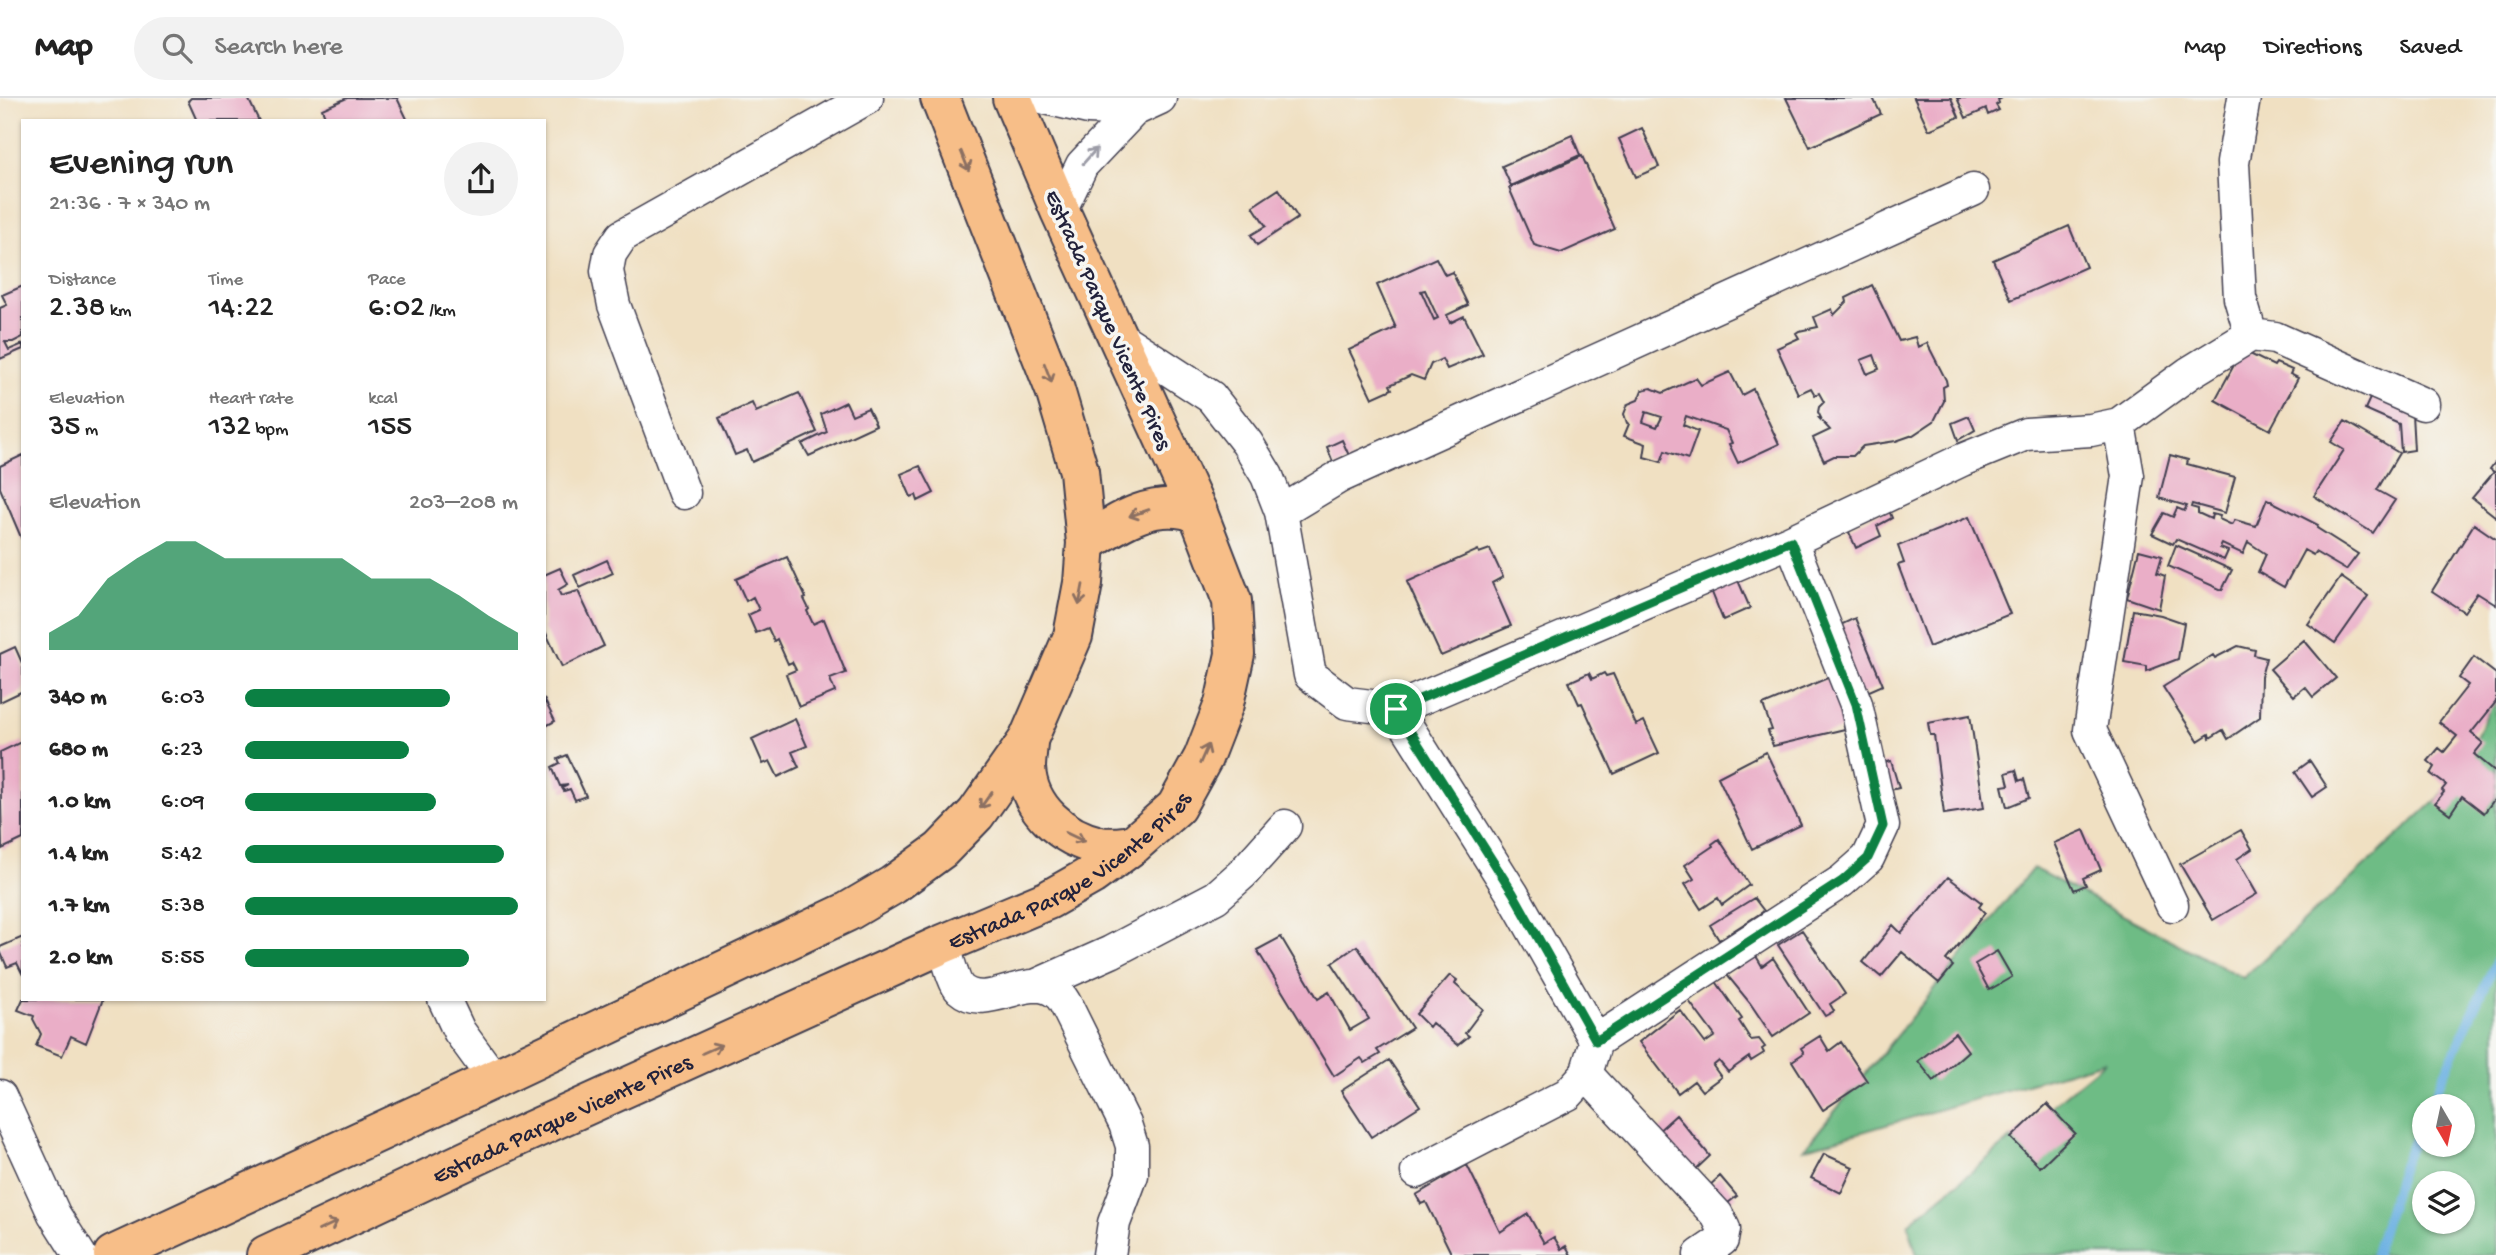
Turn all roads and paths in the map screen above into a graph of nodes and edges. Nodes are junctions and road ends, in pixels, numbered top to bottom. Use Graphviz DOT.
graph roads {
  1 [pos="867,98"];
  2 [pos="940,98"];
  3 [pos="1013,98"];
  4 [pos="1045,98"];
  5 [pos="2244,98"];
  6 [pos="1147,104"];
  7 [pos="1973,190"];
  8 [pos="1060,211"];
  9 [pos="2251,335"];
  10 [pos="1119,337"];
  11 [pos="2423,404"];
  12 [pos="2119,424"];
  13 [pos="684,493"];
  14 [pos="1281,512"];
  15 [pos="1198,513"];
  16 [pos="1791,541"];
  17 [pos="1086,543"];
  18 [pos="1396,709"];
  19 [pos="1028,740"];
  20 [pos="1285,826"];
  21 [pos="1133,845"];
  22 [pos="2172,905"];
  23 [pos="943,944"];
  24 [pos="1035,986"];
  25 [pos="445,1001"];
  26 [pos="1596,1041"];
  27 [pos="1587,1074"];
  28 [pos="495,1079"];
  29 [pos="0,1096"];
  30 [pos="1418,1172"];
  31 [pos="80,1255"];
  32 [pos="113,1255"];
  33 [pos="266,1255"];
  34 [pos="1109,1255"];
  35 [pos="1700,1255"];
  1 -- 13 [label="street"];
  2 -- 17 [label="main road, one-way"];
  3 -- 8 [label="main road, Estrada Parque Vicente Pires"];
  4 -- 6 [label="street"];
  5 -- 9 [label="street"];
  8 -- 6 [label="street, one-way"];
  7 -- 14 [label="street"];
  8 -- 10 [label="main road, Estrada Parque Vicente Pires"];
  9 -- 11 [label="street"];
  9 -- 12 [label="street"];
  10 -- 14 [label="street"];
  10 -- 15 [label="main road, Estrada Parque Vicente Pires"];
  12 -- 16 [label="street"];
  12 -- 22 [label="street"];
  14 -- 18 [label="street"];
  15 -- 17 [label="main road, one-way"];
  21 -- 15 [label="main road, Estrada Parque Vicente Pires, one-way"];
  16 -- 18 [label="street"];
  16 -- 26 [label="street"];
  17 -- 19 [label="main road, one-way"];
  18 -- 26 [label="street"];
  19 -- 21 [label="main road, one-way"];
  19 -- 28 [label="main road, one-way"];
  20 -- 24 [label="street"];
  21 -- 23 [label="main road, Estrada Parque Vicente Pires"];
  23 -- 24 [label="street"];
  33 -- 23 [label="main road, Estrada Parque Vicente Pires, one-way"];
  24 -- 34 [label="street"];
  25 -- 28 [label="street"];
  26 -- 27 [label="street"];
  27 -- 30 [label="street"];
  27 -- 35 [label="street"];
  28 -- 32 [label="main road"];
  29 -- 31 [label="street"];
}
